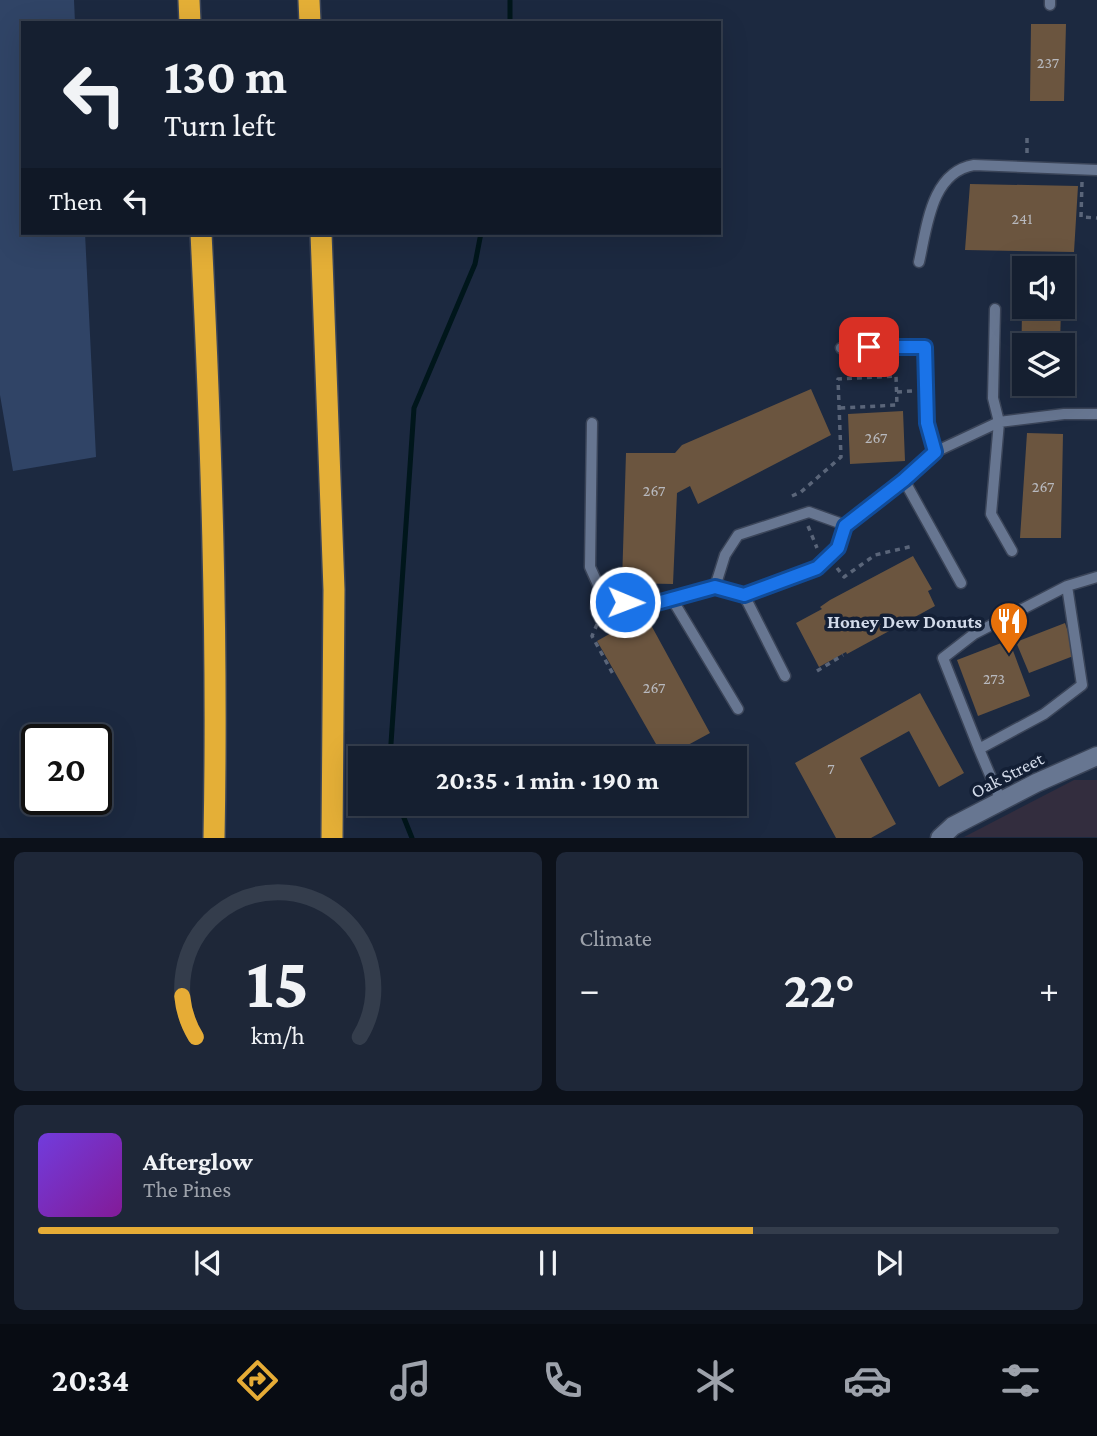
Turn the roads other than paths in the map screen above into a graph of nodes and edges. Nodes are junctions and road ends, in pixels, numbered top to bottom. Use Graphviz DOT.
graph roads {
  1 [pos="189,0"];
  2 [pos="309,0"];
  3 [pos="190,21"];
  4 [pos="310,21"];
  5 [pos="1097,170"];
  6 [pos="201,235"];
  7 [pos="321,235"];
  8 [pos="919,262"];
  9 [pos="995,309"];
  10 [pos="841,348"];
  11 [pos="1097,414"];
  12 [pos="999,422"];
  13 [pos="592,423"];
  14 [pos="935,452"];
  15 [pos="904,480"];
  16 [pos="845,526"];
  17 [pos="1012,551"];
  18 [pos="1097,577"];
  19 [pos="961,583"];
  20 [pos="1067,586"];
  21 [pos="715,587"];
  22 [pos="744,595"];
  23 [pos="672,599"];
  24 [pos="785,676"];
  25 [pos="738,709"];
  26 [pos="979,749"];
  27 [pos="1097,756"];
  28 [pos="1001,801"];
  29 [pos="214,838"];
  30 [pos="332,838"];
  31 [pos="940,838"];
  1 -- 3 [label="highway"];
  2 -- 4 [label="highway"];
  5 -- 8 [label="lane"];
  6 -- 29 [label="highway"];
  7 -- 30 [label="highway"];
  9 -- 12 [label="lane"];
  10 -- 14 [label="lane"];
  11 -- 12 [label="lane"];
  12 -- 14 [label="lane"];
  12 -- 17 [label="lane"];
  13 -- 23 [label="lane"];
  14 -- 15 [label="lane"];
  15 -- 16 [label="lane"];
  15 -- 19 [label="lane"];
  16 -- 21 [label="lane"];
  16 -- 22 [label="lane"];
  18 -- 20 [label="lane"];
  20 -- 26 [label="lane"];
  20 -- 26 [label="lane"];
  21 -- 22 [label="lane"];
  21 -- 23 [label="lane"];
  22 -- 24 [label="lane"];
  23 -- 25 [label="lane"];
  26 -- 28 [label="lane"];
  27 -- 28 [label="street, Oak Street"];
  28 -- 31 [label="street, Oak Street"];
}
